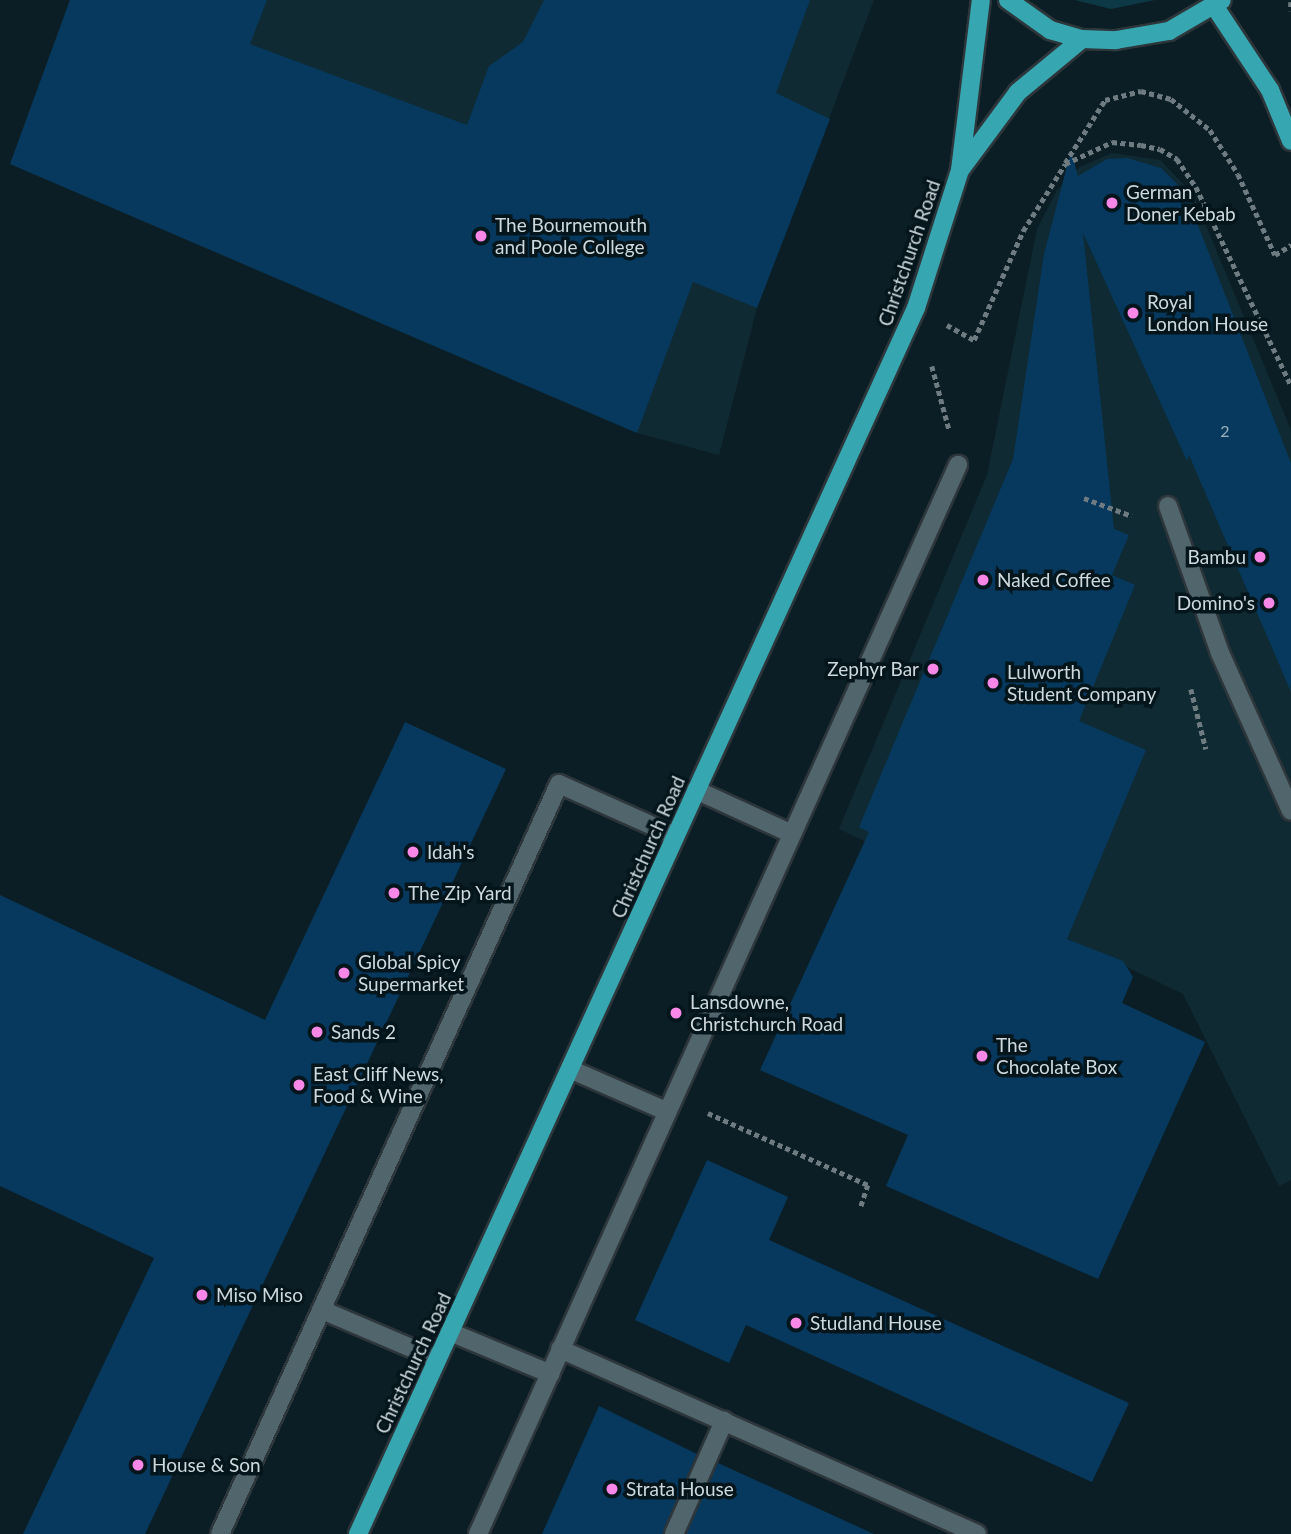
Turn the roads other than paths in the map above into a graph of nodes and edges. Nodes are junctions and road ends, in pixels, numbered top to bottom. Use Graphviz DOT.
graph roads {
  1 [pos="981,0"];
  2 [pos="1008,0"];
  3 [pos="1219,3"];
  4 [pos="1082,40"];
  5 [pos="1291,141"];
  6 [pos="960,170"];
  7 [pos="958,465"];
  8 [pos="1168,506"];
  9 [pos="696,790"];
  10 [pos="1291,811"];
  11 [pos="790,833"];
  12 [pos="675,836"];
  13 [pos="570,1069"];
  14 [pos="669,1104"];
  15 [pos="322,1310"];
  16 [pos="450,1332"];
  17 [pos="560,1349"];
  18 [pos="437,1359"];
  19 [pos="551,1374"];
  20 [pos="724,1421"];
  21 [pos="220,1534"];
  22 [pos="358,1534"];
  23 [pos="478,1534"];
  24 [pos="674,1534"];
  25 [pos="977,1534"];
  1 -- 6 [label="main road, Christchurch Road"];
  2 -- 4 [label="main road"];
  3 -- 4 [label="main road"];
  3 -- 5 [label="main road"];
  4 -- 6 [label="main road, Christchurch Road"];
  6 -- 9 [label="main road, Christchurch Road"];
  7 -- 11 [label="lane"];
  8 -- 10 [label="lane"];
  9 -- 11 [label="lane"];
  9 -- 12 [label="main road, Christchurch Road"];
  11 -- 14 [label="lane"];
  12 -- 13 [label="main road, Christchurch Road"];
  12 -- 15 [label="lane"];
  13 -- 14 [label="lane"];
  13 -- 16 [label="main road, Christchurch Road"];
  14 -- 17 [label="lane"];
  15 -- 18 [label="lane"];
  15 -- 21 [label="lane"];
  16 -- 18 [label="main road, Christchurch Road"];
  16 -- 19 [label="lane"];
  17 -- 19 [label="lane"];
  17 -- 20 [label="lane"];
  18 -- 22 [label="main road, Christchurch Road"];
  19 -- 23 [label="lane"];
  20 -- 24 [label="lane"];
  20 -- 25 [label="lane"];
}
